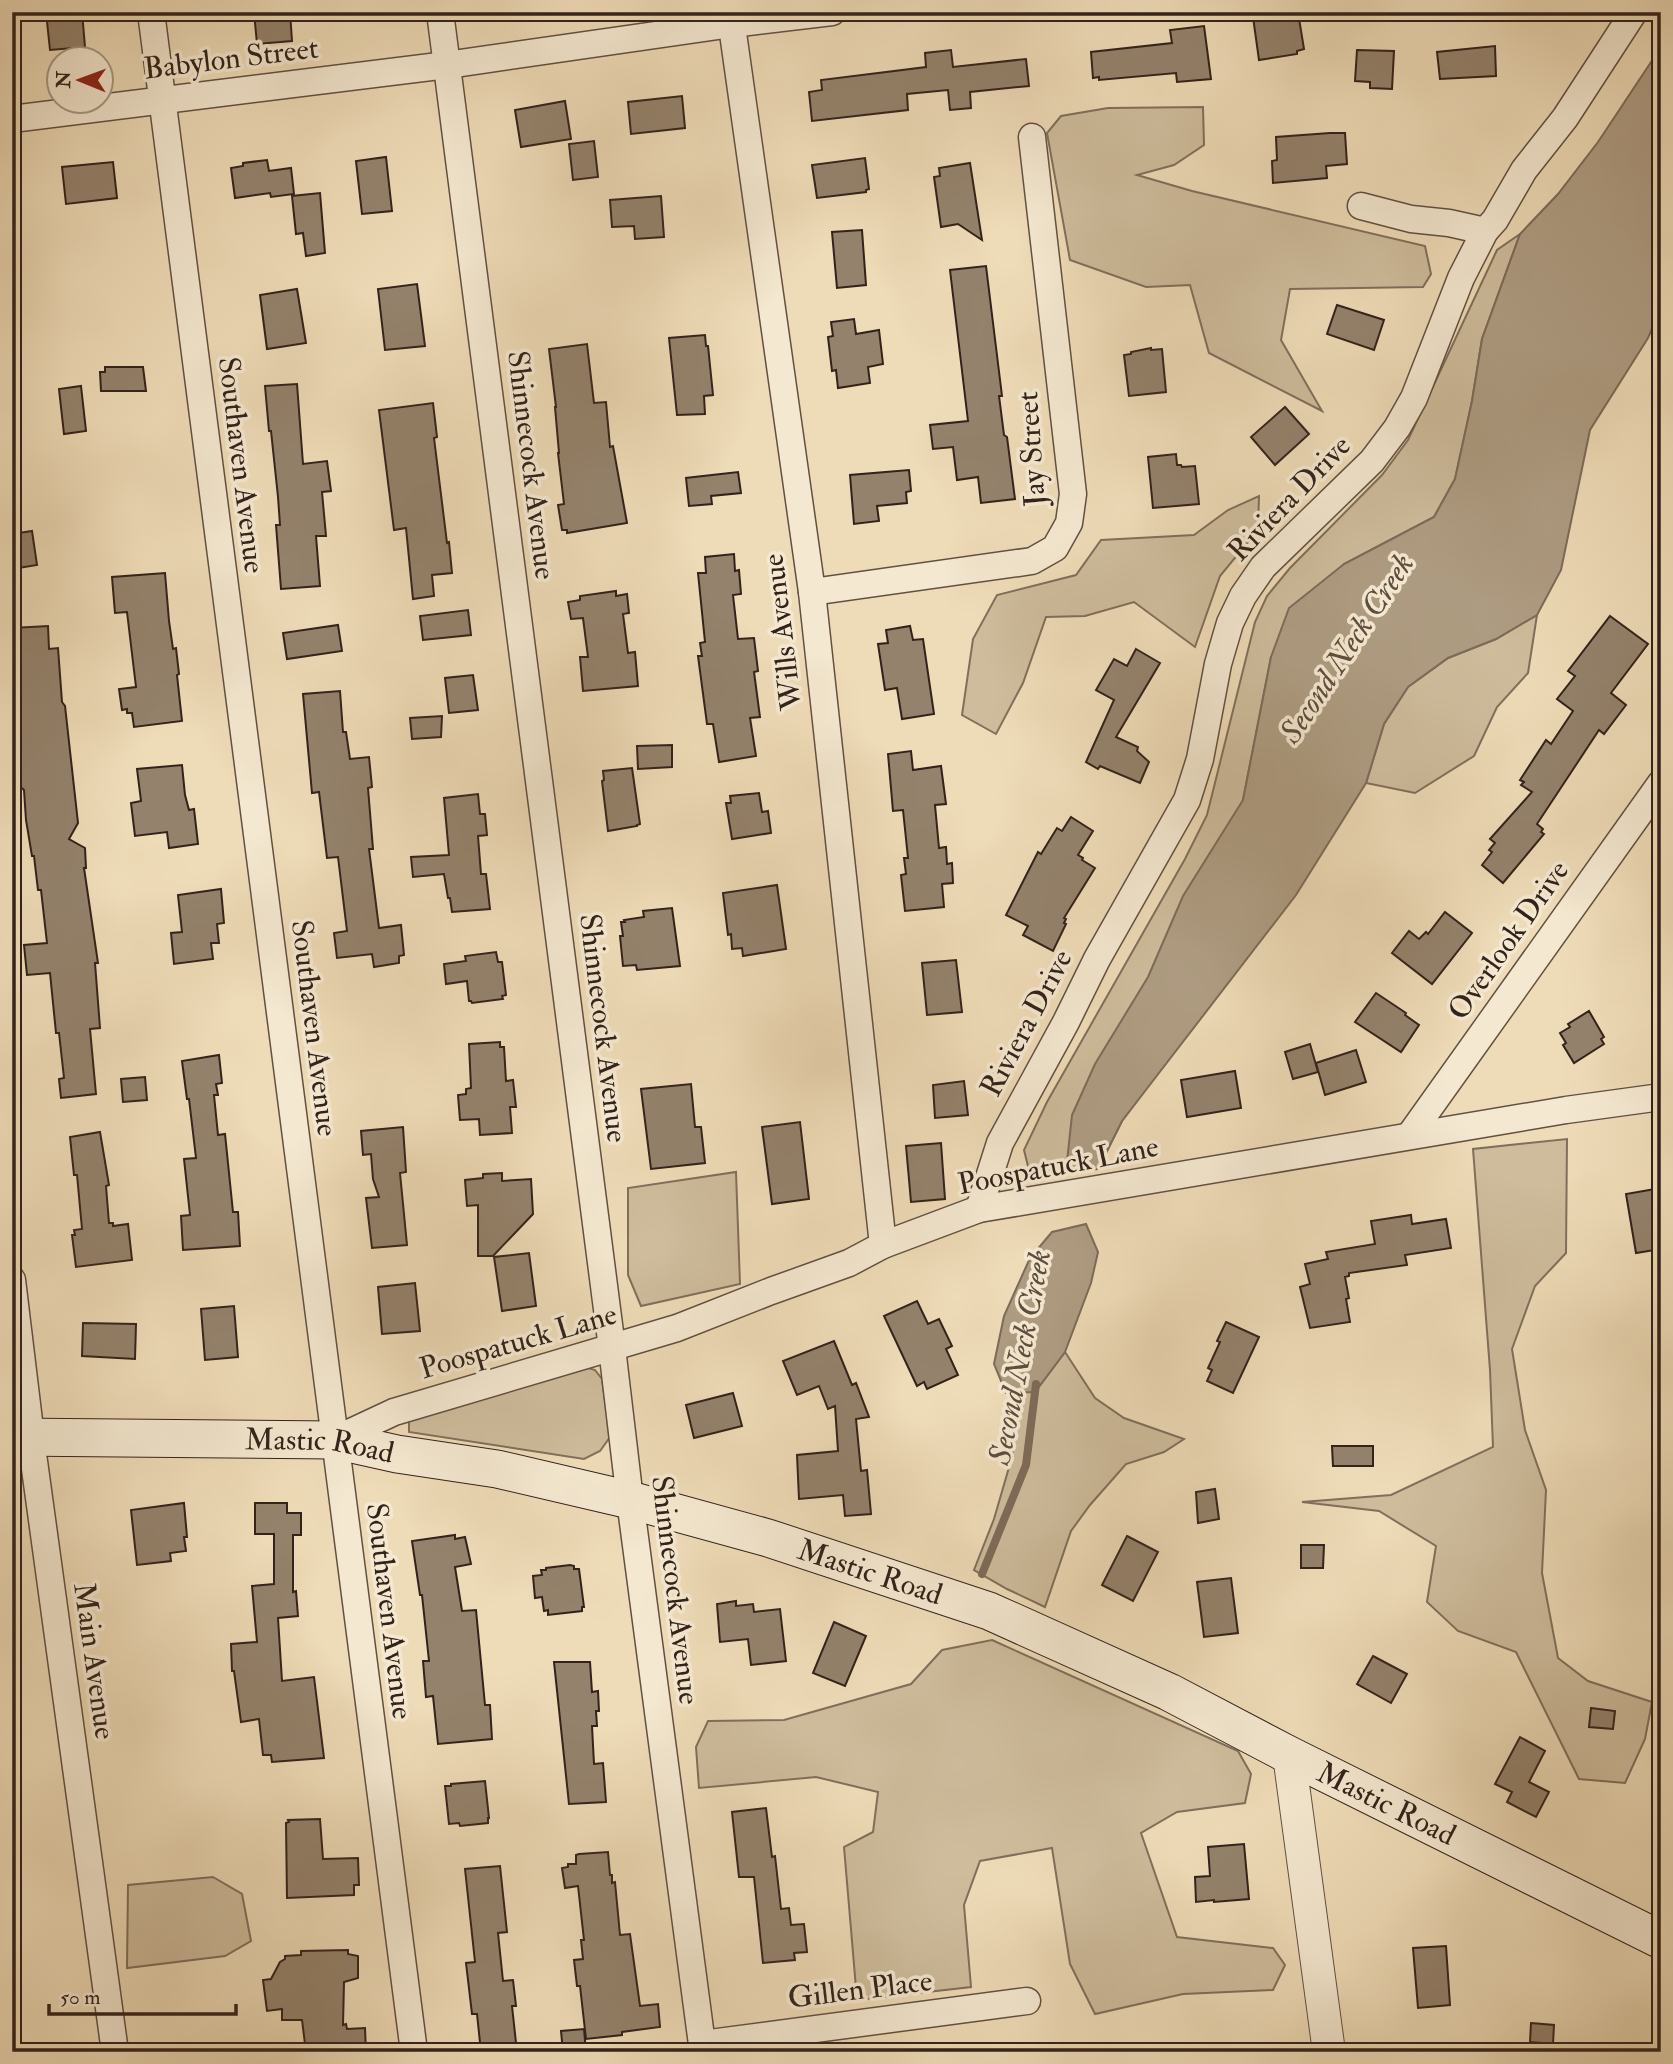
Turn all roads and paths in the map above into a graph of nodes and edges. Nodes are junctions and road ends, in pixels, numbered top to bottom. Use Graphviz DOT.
graph roads {
  1 [pos="151,12"];
  2 [pos="440,12"];
  3 [pos="832,12"];
  4 [pos="1634,12"];
  5 [pos="731,18"];
  6 [pos="447,65"];
  7 [pos="162,100"];
  8 [pos="12,118"];
  9 [pos="1032,137"];
  10 [pos="1361,206"];
  11 [pos="1485,231"];
  12 [pos="812,592"];
  13 [pos="1661,783"];
  14 [pos="1661,1097"];
  15 [pos="1410,1135"];
  16 [pos="979,1209"];
  17 [pos="883,1245"];
  18 [pos="12,1280"];
  19 [pos="612,1348"];
  20 [pos="22,1438"];
  21 [pos="334,1440"];
  22 [pos="630,1500"];
  23 [pos="1289,1755"];
  24 [pos="1661,1940"];
  25 [pos="1027,2001"];
  26 [pos="703,2048"];
  27 [pos="115,2052"];
  28 [pos="414,2052"];
  29 [pos="1328,2052"];
  1 -- 7 [label="street, Southaven Avenue"];
  2 -- 6 [label="street, Shinnecock Avenue"];
  3 -- 5 [label="street, Babylon Street"];
  4 -- 11 [label="street, Riviera Drive"];
  5 -- 6 [label="street, Babylon Street"];
  5 -- 12 [label="street, Wills Avenue"];
  6 -- 7 [label="street, Babylon Street"];
  6 -- 19 [label="street, Shinnecock Avenue"];
  7 -- 8 [label="street, Babylon Street"];
  7 -- 21 [label="street, Southaven Avenue"];
  9 -- 12 [label="street, Jay Street"];
  10 -- 11 [label="street"];
  11 -- 16 [label="street, Riviera Drive"];
  12 -- 17 [label="street, Wills Avenue"];
  13 -- 15 [label="street, Overlook Drive"];
  14 -- 15 [label="street, Poospatuck Lane"];
  15 -- 16 [label="street, Poospatuck Lane"];
  16 -- 17 [label="street, Poospatuck Lane"];
  17 -- 19 [label="street, Poospatuck Lane"];
  18 -- 20 [label="street, Main Avenue"];
  19 -- 21 [label="street, Poospatuck Lane"];
  19 -- 22 [label="street, Shinnecock Avenue"];
  20 -- 21 [label="main road, Mastic Road"];
  20 -- 27 [label="street, Main Avenue"];
  21 -- 22 [label="main road, Mastic Road"];
  21 -- 28 [label="street, Southaven Avenue"];
  22 -- 23 [label="main road, Mastic Road"];
  22 -- 26 [label="street, Shinnecock Avenue"];
  23 -- 24 [label="main road, Mastic Road"];
  23 -- 29 [label="street"];
  25 -- 26 [label="street, Gillen Place"];
}
